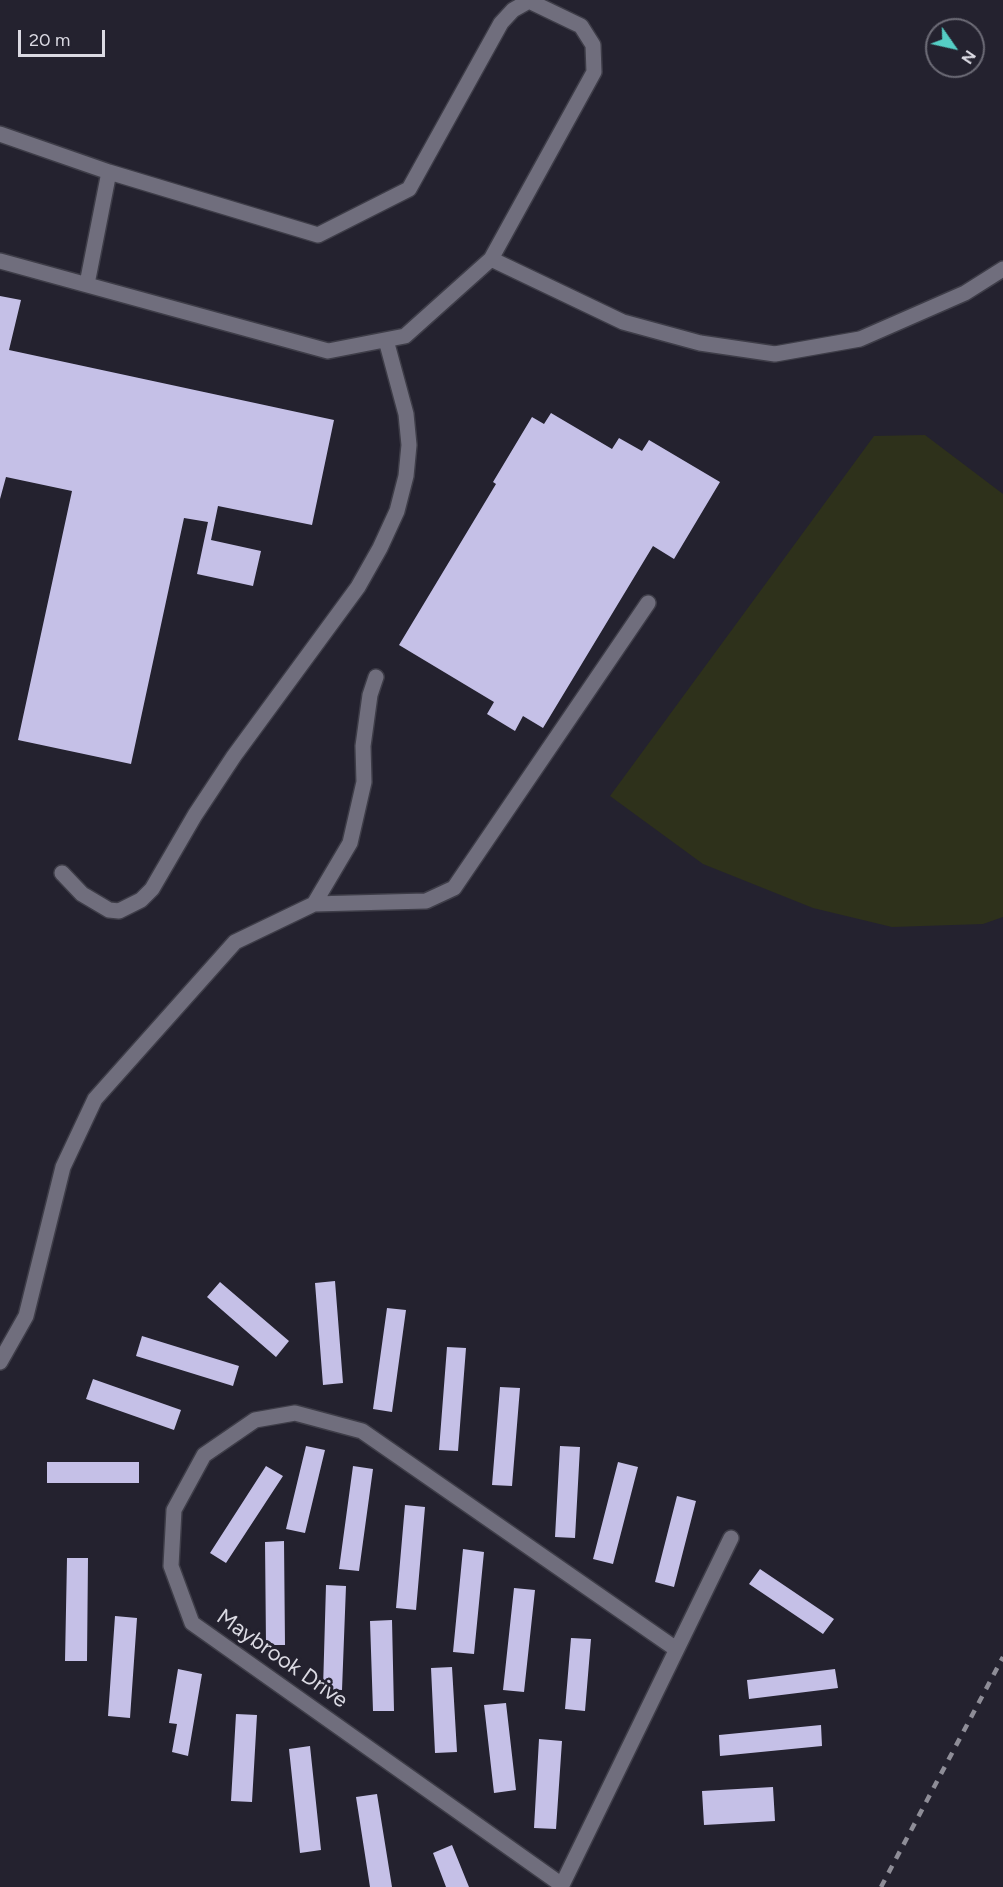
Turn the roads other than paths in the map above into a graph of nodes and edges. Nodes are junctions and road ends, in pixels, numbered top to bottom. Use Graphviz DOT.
graph roads {
  1 [pos="0,134"];
  2 [pos="109,172"];
  3 [pos="491,260"];
  4 [pos="0,261"];
  5 [pos="1003,269"];
  6 [pos="87,284"];
  7 [pos="386,340"];
  8 [pos="648,603"];
  9 [pos="376,677"];
  10 [pos="62,873"];
  11 [pos="314,904"];
  12 [pos="0,1362"];
  13 [pos="731,1538"];
  14 [pos="676,1649"];
  15 [pos="561,1886"];
  1 -- 2 [label="street"];
  2 -- 3 [label="street"];
  2 -- 6 [label="street"];
  3 -- 5 [label="street"];
  3 -- 7 [label="street"];
  4 -- 6 [label="street"];
  6 -- 7 [label="street"];
  7 -- 10 [label="street"];
  8 -- 11 [label="street"];
  9 -- 11 [label="street"];
  11 -- 12 [label="street"];
  13 -- 14 [label="street, Maybrook Drive"];
  14 -- 15 [label="street, Maybrook Drive"];
  14 -- 15 [label="street, Maybrook Drive"];
}
